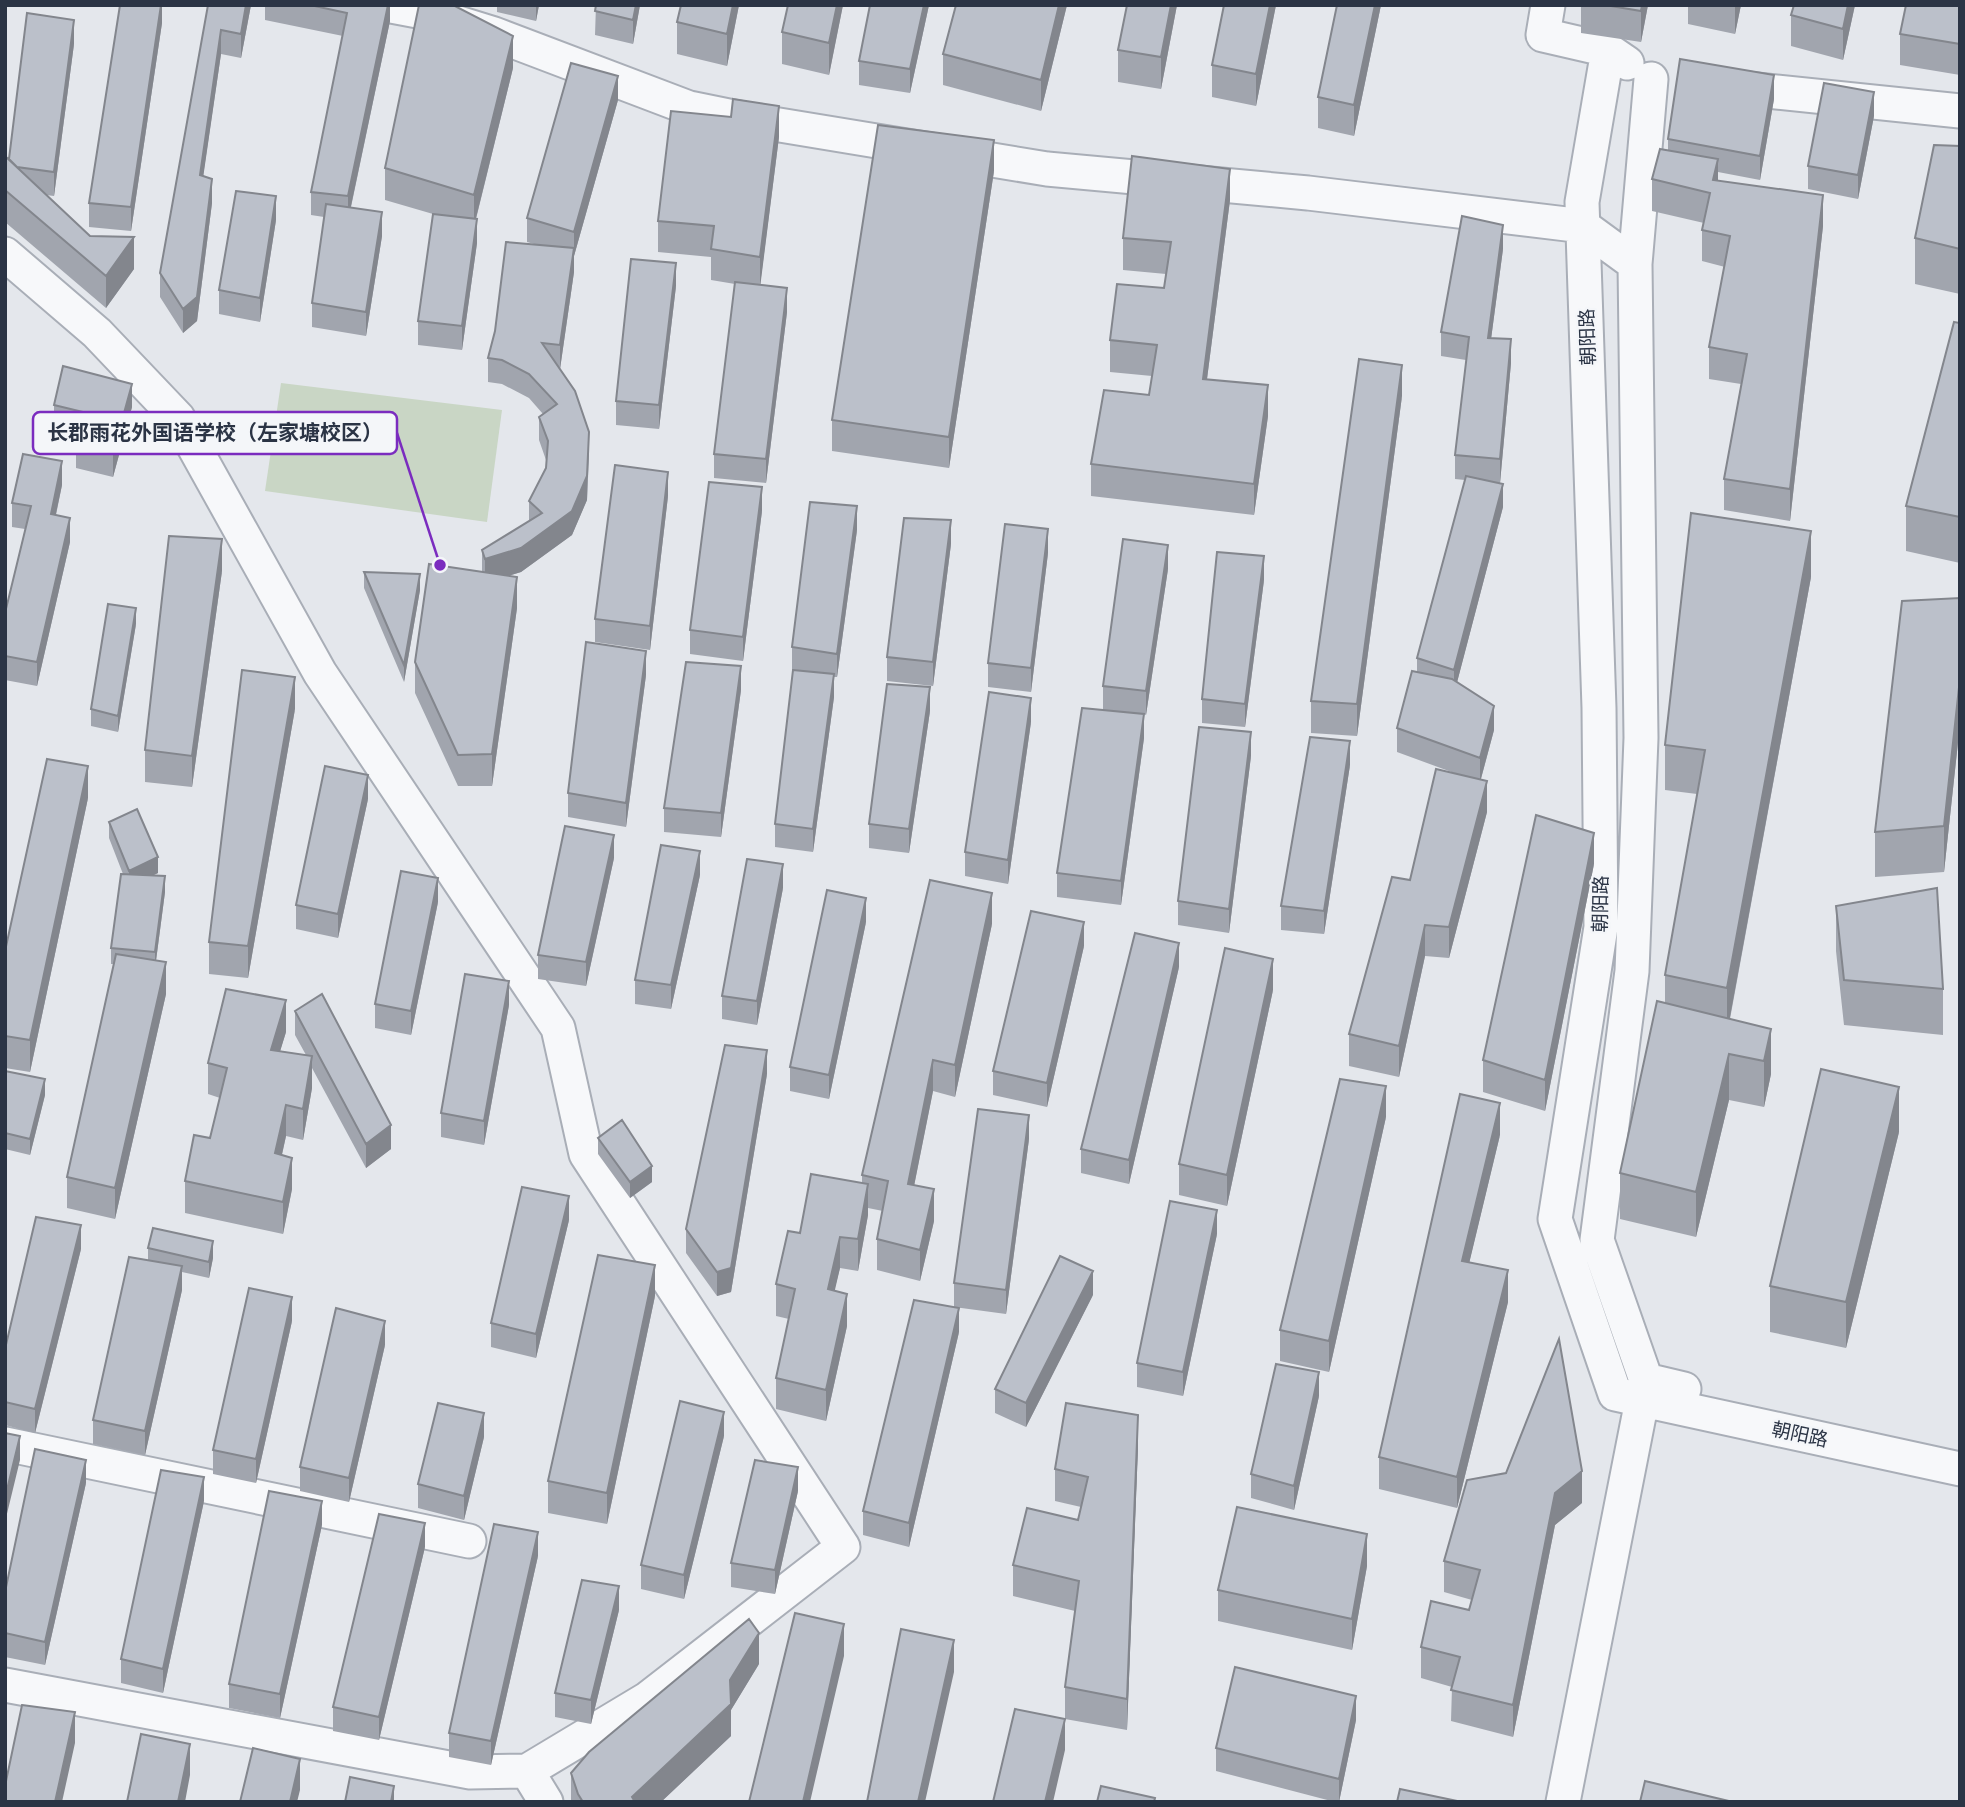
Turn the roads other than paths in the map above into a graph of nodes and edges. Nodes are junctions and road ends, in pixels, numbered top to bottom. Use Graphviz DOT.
graph roads {
  1 [pos="386,5"];
  2 [pos="1548,5"];
  3 [pos="1608,50"];
  4 [pos="1673,81"];
  5 [pos="1960,111"];
  6 [pos="1583,226"];
  7 [pos="5,254"];
  8 [pos="1635,264"];
  9 [pos="1644,1390"];
  10 [pos="5,1444"];
  11 [pos="1960,1449"];
  12 [pos="1960,1469"];
  13 [pos="469,1541"];
  14 [pos="5,1685"];
  15 [pos="527,1771"];
  16 [pos="546,1802"];
  17 [pos="1563,1802"];
  1 -- 6 [label="street"];
  2 -- 3 [label="street"];
  3 -- 4 [label="street"];
  3 -- 6 [label="street, 朝阳路"];
  4 -- 5 [label="street"];
  4 -- 8 [label="street, 朝阳路"];
  6 -- 8 [label="street"];
  6 -- 9 [label="street, 朝阳路"];
  7 -- 15 [label="street"];
  8 -- 9 [label="street, 朝阳路"];
  9 -- 11 [label="street, 朝阳路"];
  9 -- 12 [label="street, 朝阳路"];
  9 -- 17 [label="street"];
  10 -- 13 [label="street"];
  14 -- 15 [label="street"];
  15 -- 16 [label="street"];
}
